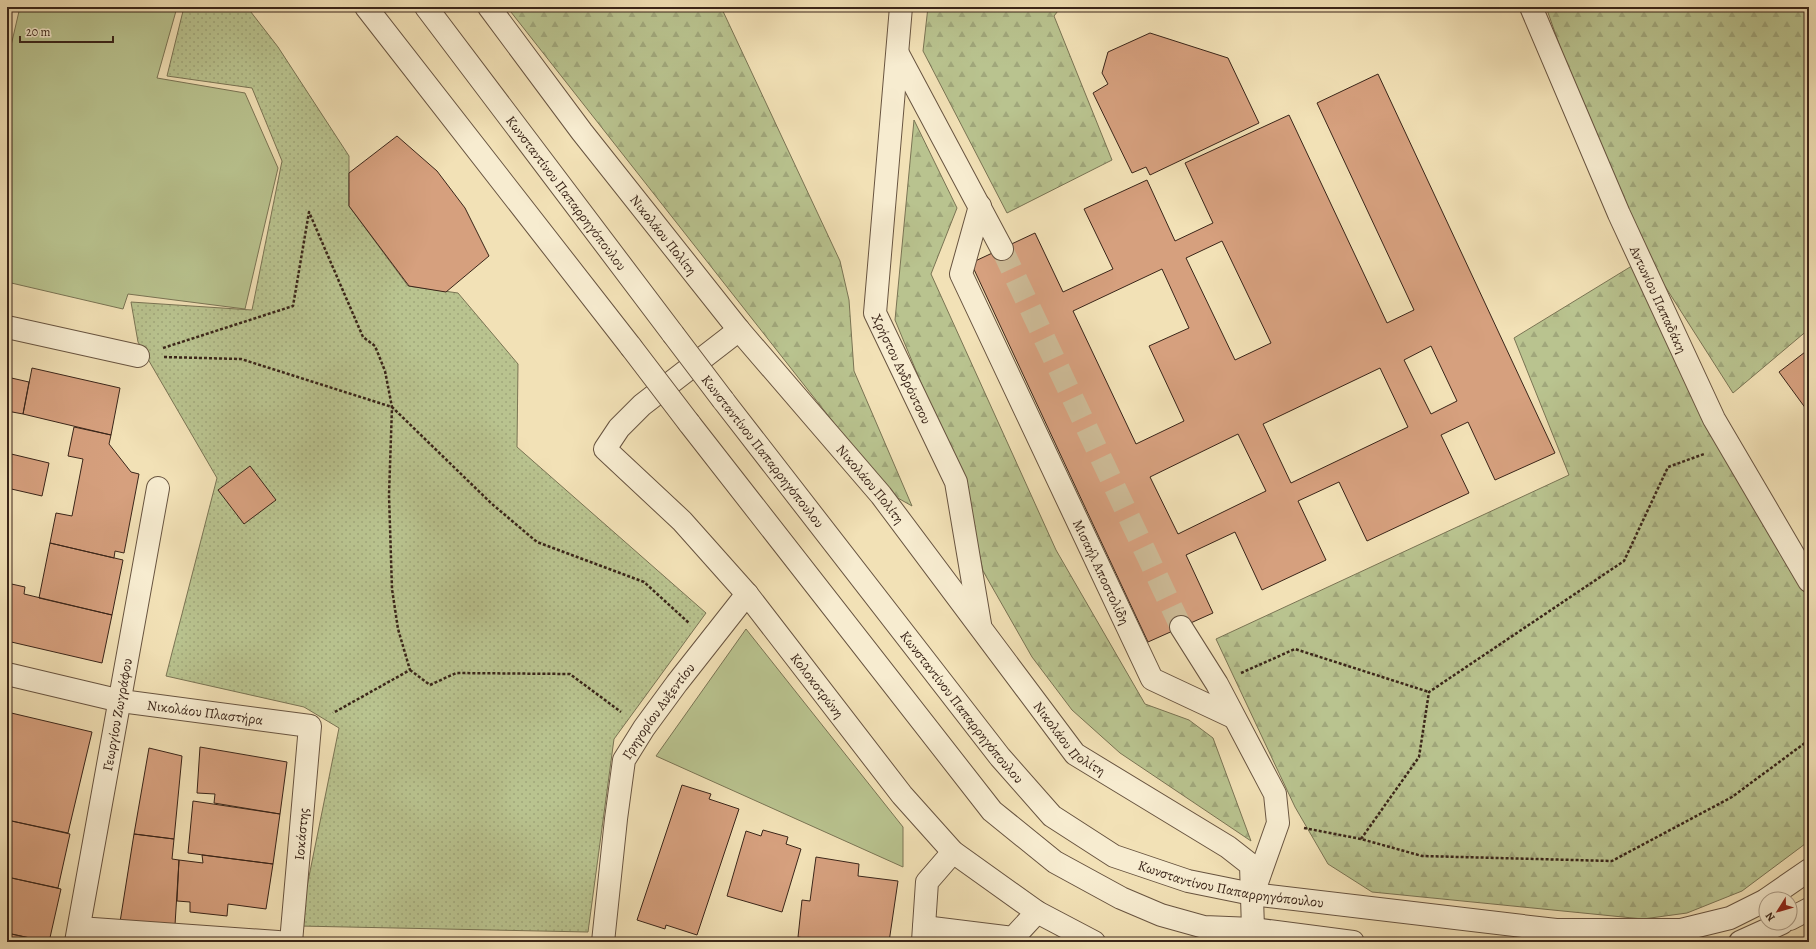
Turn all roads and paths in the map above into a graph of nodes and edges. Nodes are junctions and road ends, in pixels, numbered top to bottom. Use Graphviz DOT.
graph roads {
  1 [pos="366,7"];
  2 [pos="426,7"];
  3 [pos="489,7"];
  4 [pos="902,7"];
  5 [pos="1531,7"];
  6 [pos="898,54"];
  7 [pos="980,206"];
  8 [pos="1002,249"];
  9 [pos="7,327"];
  10 [pos="739,330"];
  11 [pos="138,356"];
  12 [pos="392,407"];
  13 [pos="1729,444"];
  14 [pos="158,488"];
  15 [pos="1809,581"];
  16 [pos="747,594"];
  17 [pos="1182,627"];
  18 [pos="980,628"];
  19 [pos="711,641"];
  20 [pos="410,670"];
  21 [pos="7,674"];
  22 [pos="1217,684"];
  23 [pos="1429,692"];
  24 [pos="121,701"];
  25 [pos="1233,717"];
  26 [pos="310,726"];
  27 [pos="644,728"];
  28 [pos="1809,740"];
  29 [pos="1278,823"];
  30 [pos="1361,839"];
  31 [pos="953,852"];
  32 [pos="1809,870"];
  33 [pos="1778,891"];
  34 [pos="1252,894"];
  35 [pos="1758,903"];
  36 [pos="1809,909"];
  37 [pos="1037,912"];
  38 [pos="1798,915"];
  39 [pos="1253,929"];
  40 [pos="1764,931"];
  41 [pos="923,934"];
  42 [pos="78,935"];
  43 [pos="278,942"];
  44 [pos="291,942"];
  45 [pos="603,942"];
  46 [pos="1094,942"];
  47 [pos="1352,942"];
  48 [pos="1740,942"];
  1 -- 39 [label="street, bridge"];
  2 -- 34 [label="street, Κωνσταντίνου Παπαρρηγόπουλου, bridge"];
  3 -- 10 [label="street, Νικολάου Πολίτη"];
  4 -- 6 [label="street, Χρήστου Ανδρόυτσου"];
  5 -- 13 [label="street, Αντωνίου Παπαδάκη"];
  6 -- 7 [label="street"];
  6 -- 18 [label="street, Χρήστου Ανδρόυτσου"];
  7 -- 8 [label="street"];
  7 -- 25 [label="street, Μισαήλ Αποστολίδη"];
  9 -- 11 [label="street"];
  10 -- 16 [label="street, Κολοκοτρώνη"];
  10 -- 18 [label="street, Νικολάου Πολίτη"];
  11 -- 12 [label="path"];
  11 -- 12 [label="path"];
  12 -- 19 [label="path"];
  12 -- 20 [label="path"];
  13 -- 15 [label="street, Αντωνίου Παπαδάκη"];
  13 -- 23 [label="path"];
  14 -- 24 [label="street, Γεωργίου Ζωγράφου"];
  16 -- 19 [label="street, Γρηγορίου Αυξεντίου"];
  16 -- 31 [label="street, Κολοκοτρώνη"];
  17 -- 22 [label="street"];
  18 -- 34 [label="street, Νικολάου Πολίτη"];
  19 -- 27 [label="street, Γρηγορίου Αυξεντίου"];
  20 -- 26 [label="path"];
  20 -- 27 [label="path"];
  21 -- 24 [label="street, Νικολάου Πλαστήρα"];
  22 -- 23 [label="path"];
  22 -- 25 [label="street"];
  23 -- 30 [label="path"];
  24 -- 26 [label="street, Νικολάου Πλαστήρα"];
  24 -- 42 [label="street, Γεωργίου Ζωγράφου"];
  25 -- 29 [label="street"];
  26 -- 44 [label="street, Ιοκάστης"];
  27 -- 45 [label="street, Γρηγορίου Αυξεντίου"];
  28 -- 30 [label="path"];
  29 -- 30 [label="path"];
  29 -- 34 [label="street"];
  31 -- 37 [label="street, Κολοκοτρώνη"];
  31 -- 41 [label="street"];
  32 -- 33 [label="street, Κωνσταντίνου Παπαρρηγόπουλου"];
  34 -- 35 [label="street, Κωνσταντίνου Παπαρρηγόπουλου"];
  34 -- 39 [label="street, Νικολάου Πολίτη"];
  36 -- 38 [label="street"];
  37 -- 41 [label="street"];
  37 -- 46 [label="street, Κολοκοτρώνη"];
  39 -- 47 [label="street"];
  40 -- 48 [label="street"];
  42 -- 43 [label="street"];
}
